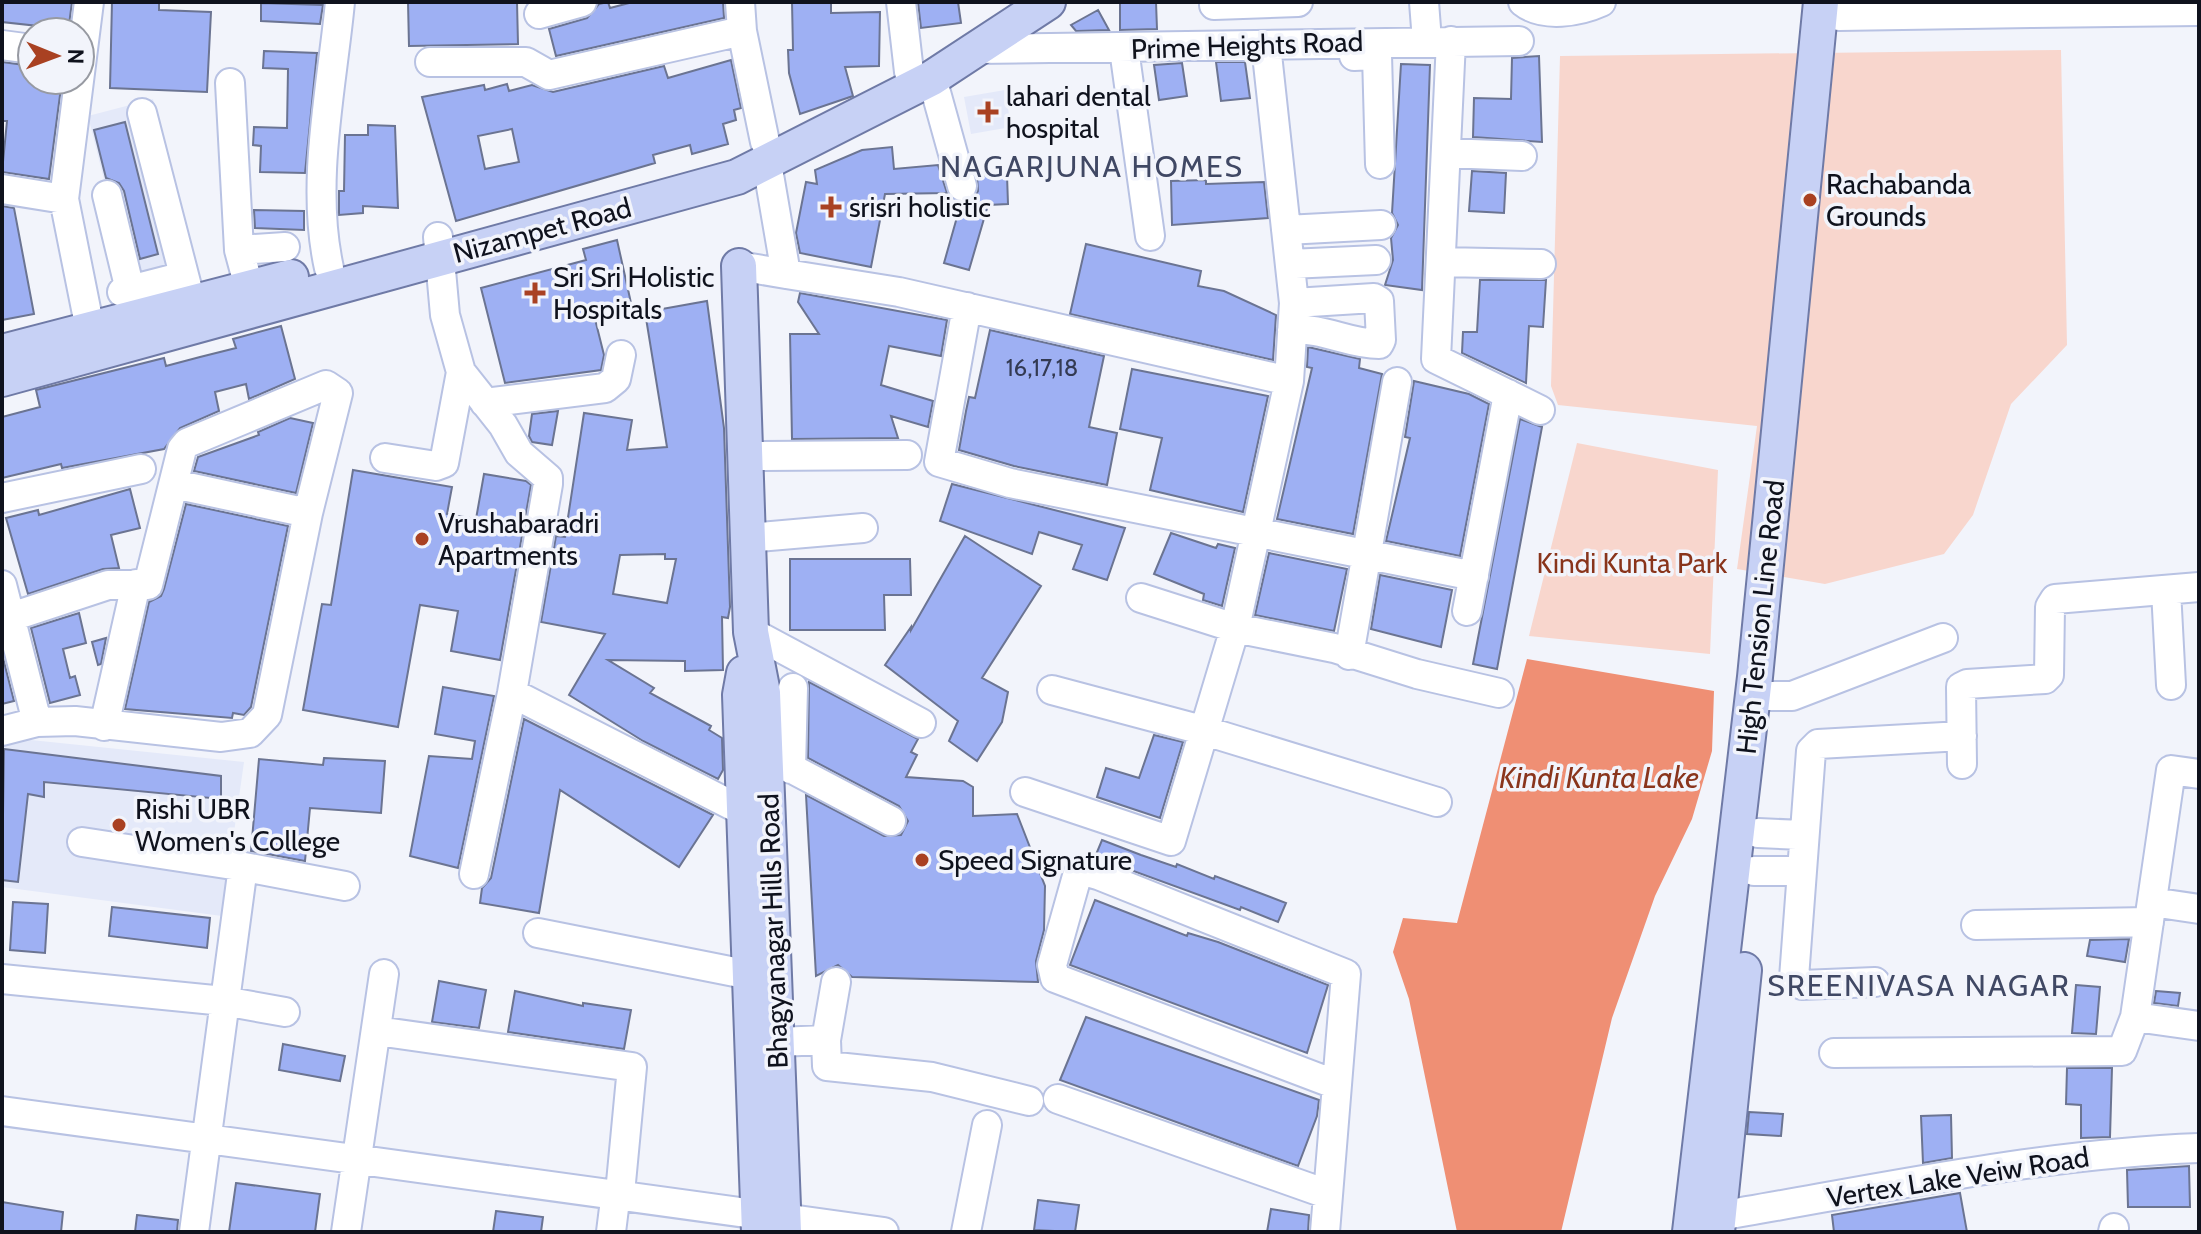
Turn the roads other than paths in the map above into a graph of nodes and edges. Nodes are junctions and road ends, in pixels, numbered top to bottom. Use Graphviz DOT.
graph roads {
  1 [pos="340,2"];
  2 [pos="582,2"];
  3 [pos="740,2"];
  4 [pos="901,2"];
  5 [pos="1024,2"];
  6 [pos="1048,2"];
  7 [pos="1298,2"];
  8 [pos="1424,2"];
  9 [pos="1523,2"];
  10 [pos="1601,2"];
  11 [pos="1214,5"];
  12 [pos="1834,7"];
  13 [pos="2031,7"];
  14 [pos="1919,9"];
  15 [pos="2199,11"];
  16 [pos="539,14"];
  17 [pos="742,31"];
  18 [pos="1354,41"];
  19 [pos="1439,41"];
  20 [pos="1519,41"];
  21 [pos="1266,45"];
  22 [pos="976,49"];
  23 [pos="1124,49"];
  24 [pos="430,62"];
  25 [pos="921,75"];
  26 [pos="230,83"];
  27 [pos="75,96"];
  28 [pos="142,113"];
  29 [pos="766,152"];
  30 [pos="1446,153"];
  31 [pos="1522,156"];
  32 [pos="1380,164"];
  33 [pos="962,186"];
  34 [pos="2,189"];
  35 [pos="107,195"];
  36 [pos="55,204"];
  37 [pos="1381,225"];
  38 [pos="1286,230"];
  39 [pos="1150,236"];
  40 [pos="285,247"];
  41 [pos="439,248"];
  42 [pos="239,250"];
  43 [pos="1376,260"];
  44 [pos="1441,262"];
  45 [pos="1290,264"];
  46 [pos="1541,264"];
  47 [pos="739,266"];
  48 [pos="329,268"];
  49 [pos="786,274"];
  50 [pos="249,287"];
  51 [pos="187,289"];
  52 [pos="967,307"];
  53 [pos="83,330"];
  54 [pos="2,352"];
  55 [pos="621,355"];
  56 [pos="461,372"];
  57 [pos="2,379"];
  58 [pos="1289,381"];
  59 [pos="1397,382"];
  60 [pos="1508,394"];
  61 [pos="485,403"];
  62 [pos="1540,410"];
  63 [pos="907,455"];
  64 [pos="746,456"];
  65 [pos="385,458"];
  66 [pos="141,469"];
  67 [pos="174,484"];
  68 [pos="2,498"];
  69 [pos="308,513"];
  70 [pos="863,528"];
  71 [pos="1257,534"];
  72 [pos="748,538"];
  73 [pos="1368,554"];
  74 [pos="1474,576"];
  75 [pos="2,585"];
  76 [pos="131,585"];
  77 [pos="2199,587"];
  78 [pos="2166,590"];
  79 [pos="1141,598"];
  80 [pos="1467,611"];
  81 [pos="6,619"];
  82 [pos="1235,628"];
  83 [pos="751,632"];
  84 [pos="1943,638"];
  85 [pos="1349,655"];
  86 [pos="2171,685"];
  87 [pos="793,688"];
  88 [pos="1052,690"];
  89 [pos="512,693"];
  90 [pos="1499,693"];
  91 [pos="1764,697"];
  92 [pos="37,722"];
  93 [pos="921,723"];
  94 [pos="98,725"];
  95 [pos="1202,730"];
  96 [pos="2,731"];
  97 [pos="1962,736"];
  98 [pos="778,762"];
  99 [pos="1962,764"];
  100 [pos="2199,774"];
  101 [pos="1025,792"];
  102 [pos="1437,802"];
  103 [pos="743,811"];
  104 [pos="891,821"];
  105 [pos="1758,833"];
  106 [pos="1803,835"];
  107 [pos="82,842"];
  108 [pos="239,866"];
  109 [pos="1754,871"];
  110 [pos="1800,871"];
  111 [pos="474,874"];
  112 [pos="345,886"];
  113 [pos="2199,909"];
  114 [pos="2151,912"];
  115 [pos="1976,925"];
  116 [pos="538,933"];
  117 [pos="384,974"];
  118 [pos="2,979"];
  119 [pos="758,982"];
  120 [pos="836,982"];
  121 [pos="1875,982"];
  122 [pos="224,1001"];
  123 [pos="285,1012"];
  124 [pos="2135,1017"];
  125 [pos="2199,1026"];
  126 [pos="377,1031"];
  127 [pos="826,1040"];
  128 [pos="777,1042"];
  129 [pos="1834,1053"];
  130 [pos="1337,1085"];
  131 [pos="1058,1099"];
  132 [pos="1029,1101"];
  133 [pos="2,1111"];
  134 [pos="987,1125"];
  135 [pos="206,1139"];
  136 [pos="2199,1148"];
  137 [pos="355,1160"];
  138 [pos="618,1192"];
  139 [pos="1327,1194"];
  140 [pos="772,1224"];
  141 [pos="1709,1227"];
  142 [pos="194,1232"];
  143 [pos="346,1232"];
  144 [pos="611,1232"];
  145 [pos="884,1232"];
  146 [pos="966,1232"];
  147 [pos="1325,1232"];
  1 -- 48 [label="street"];
  2 -- 16 [label="street"];
  3 -- 17 [label="street"];
  4 -- 25 [label="street"];
  5 -- 25 [label="main road, Nizampet Road"];
  6 -- 22 [label="main road, Nizampet Road"];
  7 -- 11 [label="street"];
  8 -- 19 [label="street"];
  9 -- 10 [label="street"];
  12 -- 14 [label="street"];
  12 -- 91 [label="main road, High Tension Line Road"];
  13 -- 14 [label="street"];
  13 -- 15 [label="street"];
  17 -- 24 [label="street"];
  17 -- 29 [label="street"];
  18 -- 19 [label="street, Prime Heights Road"];
  18 -- 21 [label="street, Prime Heights Road"];
  18 -- 32 [label="street"];
  19 -- 20 [label="street, Prime Heights Road"];
  19 -- 30 [label="street"];
  21 -- 23 [label="street, Prime Heights Road"];
  21 -- 38 [label="street"];
  22 -- 23 [label="street, Prime Heights Road"];
  22 -- 25 [label="main road, Nizampet Road"];
  23 -- 39 [label="street"];
  25 -- 29 [label="main road, Nizampet Road"];
  25 -- 33 [label="street"];
  26 -- 42 [label="street"];
  27 -- 36 [label="street"];
  28 -- 51 [label="street"];
  29 -- 41 [label="main road, Nizampet Road"];
  29 -- 49 [label="street"];
  30 -- 31 [label="street"];
  30 -- 44 [label="street"];
  34 -- 36 [label="street"];
  35 -- 51 [label="street"];
  36 -- 53 [label="street"];
  37 -- 38 [label="street"];
  38 -- 45 [label="street"];
  40 -- 42 [label="street"];
  41 -- 48 [label="main road, Nizampet Road"];
  41 -- 56 [label="street"];
  41 -- 57 [label="main road, Nizampet Road"];
  42 -- 50 [label="street"];
  43 -- 45 [label="street"];
  44 -- 46 [label="street"];
  44 -- 60 [label="street"];
  45 -- 58 [label="street"];
  47 -- 49 [label="street"];
  47 -- 64 [label="main road, Bhagyanagar Hills Road"];
  48 -- 50 [label="main road, Nizampet Road"];
  49 -- 52 [label="street"];
  50 -- 51 [label="main road, Nizampet Road"];
  51 -- 53 [label="main road, Nizampet Road"];
  52 -- 58 [label="street"];
  52 -- 71 [label="street"];
  53 -- 54 [label="main road, Nizampet Road"];
  55 -- 61 [label="street"];
  56 -- 61 [label="street"];
  56 -- 65 [label="street"];
  58 -- 71 [label="street"];
  59 -- 73 [label="street"];
  60 -- 62 [label="street"];
  60 -- 74 [label="street"];
  61 -- 89 [label="street"];
  63 -- 64 [label="street"];
  64 -- 72 [label="main road, Bhagyanagar Hills Road"];
  66 -- 68 [label="street"];
  67 -- 69 [label="street"];
  67 -- 69 [label="street"];
  67 -- 76 [label="street"];
  69 -- 94 [label="street"];
  70 -- 72 [label="street"];
  71 -- 73 [label="street"];
  71 -- 82 [label="street"];
  72 -- 83 [label="main road, Bhagyanagar Hills Road"];
  73 -- 74 [label="street"];
  73 -- 85 [label="street"];
  74 -- 80 [label="street"];
  75 -- 81 [label="street"];
  76 -- 81 [label="street"];
  76 -- 94 [label="street"];
  77 -- 78 [label="street"];
  78 -- 86 [label="street"];
  78 -- 97 [label="street"];
  79 -- 82 [label="street"];
  81 -- 92 [label="street"];
  82 -- 85 [label="street"];
  82 -- 95 [label="street"];
  83 -- 93 [label="street"];
  83 -- 98 [label="main road, Bhagyanagar Hills Road"];
  83 -- 103 [label="main road, Bhagyanagar Hills Road"];
  84 -- 91 [label="street"];
  85 -- 90 [label="street"];
  87 -- 98 [label="street"];
  88 -- 95 [label="street"];
  89 -- 103 [label="street"];
  89 -- 111 [label="street"];
  91 -- 105 [label="main road, High Tension Line Road"];
  91 -- 141 [label="main road, High Tension Line Road"];
  92 -- 94 [label="street"];
  92 -- 96 [label="street"];
  95 -- 101 [label="street"];
  95 -- 102 [label="street"];
  97 -- 99 [label="street"];
  97 -- 106 [label="street"];
  98 -- 104 [label="street"];
  98 -- 119 [label="main road, Bhagyanagar Hills Road"];
  100 -- 114 [label="street"];
  103 -- 119 [label="main road, Bhagyanagar Hills Road"];
  105 -- 106 [label="street"];
  105 -- 109 [label="main road, High Tension Line Road"];
  106 -- 110 [label="street"];
  107 -- 108 [label="street"];
  108 -- 112 [label="street"];
  108 -- 122 [label="street"];
  109 -- 110 [label="street"];
  109 -- 141 [label="main road, High Tension Line Road"];
  110 -- 121 [label="street"];
  113 -- 114 [label="street"];
  114 -- 115 [label="street"];
  114 -- 124 [label="street"];
  116 -- 119 [label="street"];
  117 -- 126 [label="street"];
  118 -- 122 [label="street"];
  119 -- 128 [label="main road, Bhagyanagar Hills Road"];
  119 -- 140 [label="main road, Bhagyanagar Hills Road"];
  120 -- 127 [label="street"];
  122 -- 123 [label="street"];
  122 -- 135 [label="street"];
  124 -- 125 [label="street"];
  124 -- 129 [label="street"];
  126 -- 137 [label="street"];
  126 -- 138 [label="street"];
  127 -- 128 [label="street"];
  127 -- 132 [label="street"];
  128 -- 140 [label="main road, Bhagyanagar Hills Road"];
  130 -- 130 [label="street"];
  130 -- 139 [label="street"];
  131 -- 139 [label="street"];
  133 -- 135 [label="street"];
  134 -- 146 [label="street"];
  135 -- 137 [label="street"];
  135 -- 142 [label="street"];
  136 -- 141 [label="street, Vertex Lake Veiw Road"];
  137 -- 138 [label="street"];
  137 -- 143 [label="street"];
  138 -- 140 [label="street"];
  138 -- 144 [label="street"];
  139 -- 147 [label="street"];
  140 -- 145 [label="street"];
}
